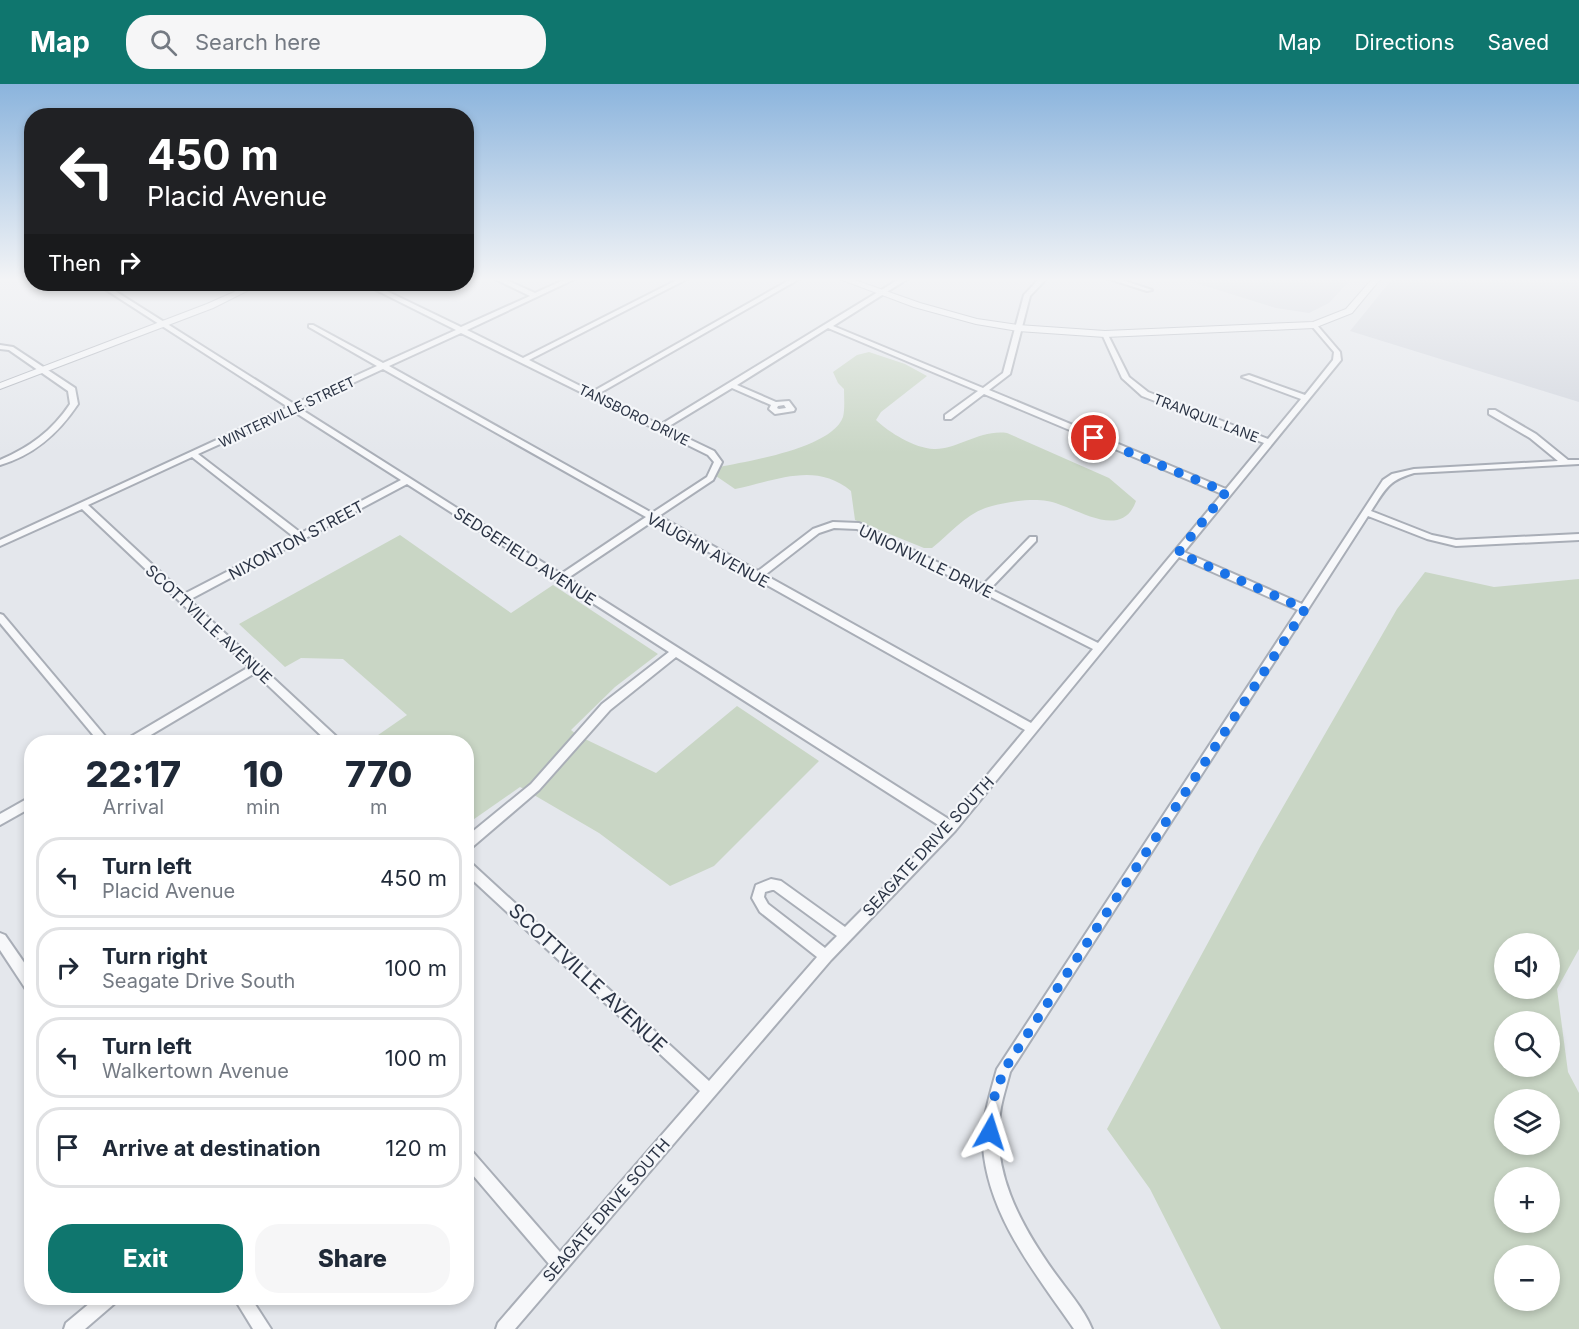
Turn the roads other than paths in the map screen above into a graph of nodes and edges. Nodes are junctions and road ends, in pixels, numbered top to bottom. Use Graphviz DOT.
graph roads {
  1 [pos="130,336"];
  2 [pos="181,336"];
  3 [pos="329,336"];
  4 [pos="450,336"];
  5 [pos="475,336"];
  6 [pos="571,336"];
  7 [pos="695,336"];
  8 [pos="812,336"];
  9 [pos="852,336"];
  10 [pos="1016,336"];
  11 [pos="1106,336"];
  12 [pos="1324,336"];
  13 [pos="0,347"];
  14 [pos="524,360"];
  15 [pos="385,367"];
  16 [pos="44,369"];
  17 [pos="1246,377"];
  18 [pos="732,385"];
  19 [pos="0,386"];
  20 [pos="984,392"];
  21 [pos="593,394"];
  22 [pos="1306,398"];
  23 [pos="775,404"];
  24 [pos="294,409"];
  25 [pos="1492,412"];
  26 [pos="948,417"];
  27 [pos="661,428"];
  28 [pos="1270,443"];
  29 [pos="194,455"];
  30 [pos="1565,462"];
  31 [pos="1579,462"];
  32 [pos="0,463"];
  33 [pos="408,480"];
  34 [pos="1226,492"];
  35 [pos="83,505"];
  36 [pos="1365,512"];
  37 [pos="651,518"];
  38 [pos="300,537"];
  39 [pos="1579,537"];
  40 [pos="1033,539"];
  41 [pos="0,543"];
  42 [pos="1178,553"];
  43 [pos="756,577"];
  44 [pos="560,579"];
  45 [pos="984,589"];
  46 [pos="183,600"];
  47 [pos="1305,609"];
  48 [pos="0,617"];
  49 [pos="1099,648"];
  50 [pos="675,652"];
  51 [pos="256,669"];
  52 [pos="1033,729"];
  53 [pos="99,735"];
  54 [pos="143,735"];
  55 [pos="327,735"];
  56 [pos="24,806"];
  57 [pos="0,820"];
  58 [pos="951,827"];
  59 [pos="474,838"];
  60 [pos="474,873"];
  61 [pos="846,935"];
  62 [pos="0,939"];
  63 [pos="826,956"];
  64 [pos="24,974"];
  65 [pos="709,1090"];
  66 [pos="474,1164"];
  67 [pos="560,1264"];
  68 [pos="100,1305"];
  69 [pos="247,1305"];
  70 [pos="72,1329"];
  71 [pos="262,1329"];
  72 [pos="504,1329"];
  73 [pos="1084,1329"];
  1 -- 16 [label="street"];
  2 -- 24 [label="street, SEDGEFIELD AVENUE"];
  3 -- 15 [label="street, VAUGHN AVENUE"];
  4 -- 15 [label="street, WINTERVILLE STREET"];
  5 -- 14 [label="street, TANSBORO DRIVE"];
  6 -- 14 [label="street"];
  7 -- 21 [label="street"];
  8 -- 18 [label="street"];
  9 -- 20 [label="street"];
  10 -- 20 [label="street"];
  11 -- 28 [label="street, TRANQUIL LANE"];
  12 -- 22 [label="street, SEAGATE DRIVE SOUTH"];
  13 -- 16 [label="street"];
  14 -- 21 [label="street, TANSBORO DRIVE"];
  15 -- 24 [label="street, WINTERVILLE STREET"];
  15 -- 37 [label="street, VAUGHN AVENUE"];
  16 -- 19 [label="street"];
  16 -- 32 [label="street"];
  17 -- 22 [label="street"];
  18 -- 23 [label="street"];
  18 -- 27 [label="street"];
  20 -- 26 [label="street"];
  20 -- 34 [label="street"];
  21 -- 27 [label="street, TANSBORO DRIVE"];
  22 -- 28 [label="street, SEAGATE DRIVE SOUTH"];
  24 -- 29 [label="street, WINTERVILLE STREET"];
  24 -- 33 [label="street, SEDGEFIELD AVENUE"];
  25 -- 30 [label="street"];
  27 -- 37 [label="street, TANSBORO DRIVE"];
  28 -- 34 [label="street, SEAGATE DRIVE SOUTH"];
  29 -- 35 [label="street, WINTERVILLE STREET"];
  29 -- 38 [label="street"];
  30 -- 31 [label="street"];
  30 -- 36 [label="street"];
  33 -- 38 [label="street, NIXONTON STREET"];
  33 -- 44 [label="street, SEDGEFIELD AVENUE"];
  34 -- 42 [label="street, SEAGATE DRIVE SOUTH"];
  35 -- 41 [label="street, WINTERVILLE STREET"];
  35 -- 46 [label="street, SCOTTVILLE AVENUE"];
  36 -- 39 [label="street"];
  36 -- 47 [label="street"];
  37 -- 43 [label="street, VAUGHN AVENUE"];
  37 -- 44 [label="street, TANSBORO DRIVE"];
  38 -- 46 [label="street, NIXONTON STREET"];
  40 -- 45 [label="street"];
  42 -- 47 [label="street"];
  42 -- 49 [label="street, SEAGATE DRIVE SOUTH"];
  43 -- 45 [label="street, UNIONVILLE DRIVE"];
  43 -- 52 [label="street, VAUGHN AVENUE"];
  44 -- 50 [label="street, SEDGEFIELD AVENUE"];
  45 -- 49 [label="street, UNIONVILLE DRIVE"];
  46 -- 51 [label="street, SCOTTVILLE AVENUE"];
  47 -- 73 [label="street"];
  48 -- 53 [label="street"];
  49 -- 52 [label="street, SEAGATE DRIVE SOUTH"];
  50 -- 58 [label="street, SEDGEFIELD AVENUE"];
  50 -- 59 [label="street"];
  51 -- 54 [label="street"];
  51 -- 55 [label="street, SCOTTVILLE AVENUE"];
  52 -- 58 [label="street, SEAGATE DRIVE SOUTH"];
  56 -- 57 [label="street"];
  58 -- 61 [label="street, SEAGATE DRIVE SOUTH"];
  60 -- 65 [label="street, SCOTTVILLE AVENUE"];
  61 -- 63 [label="street, SEAGATE DRIVE SOUTH"];
  61 -- 63 [label="street"];
  62 -- 64 [label="street"];
  63 -- 65 [label="street, SEAGATE DRIVE SOUTH"];
  65 -- 67 [label="street, SEAGATE DRIVE SOUTH"];
  66 -- 67 [label="street"];
  67 -- 72 [label="street, SEAGATE DRIVE SOUTH"];
  68 -- 70 [label="street"];
  69 -- 71 [label="street"];
}
